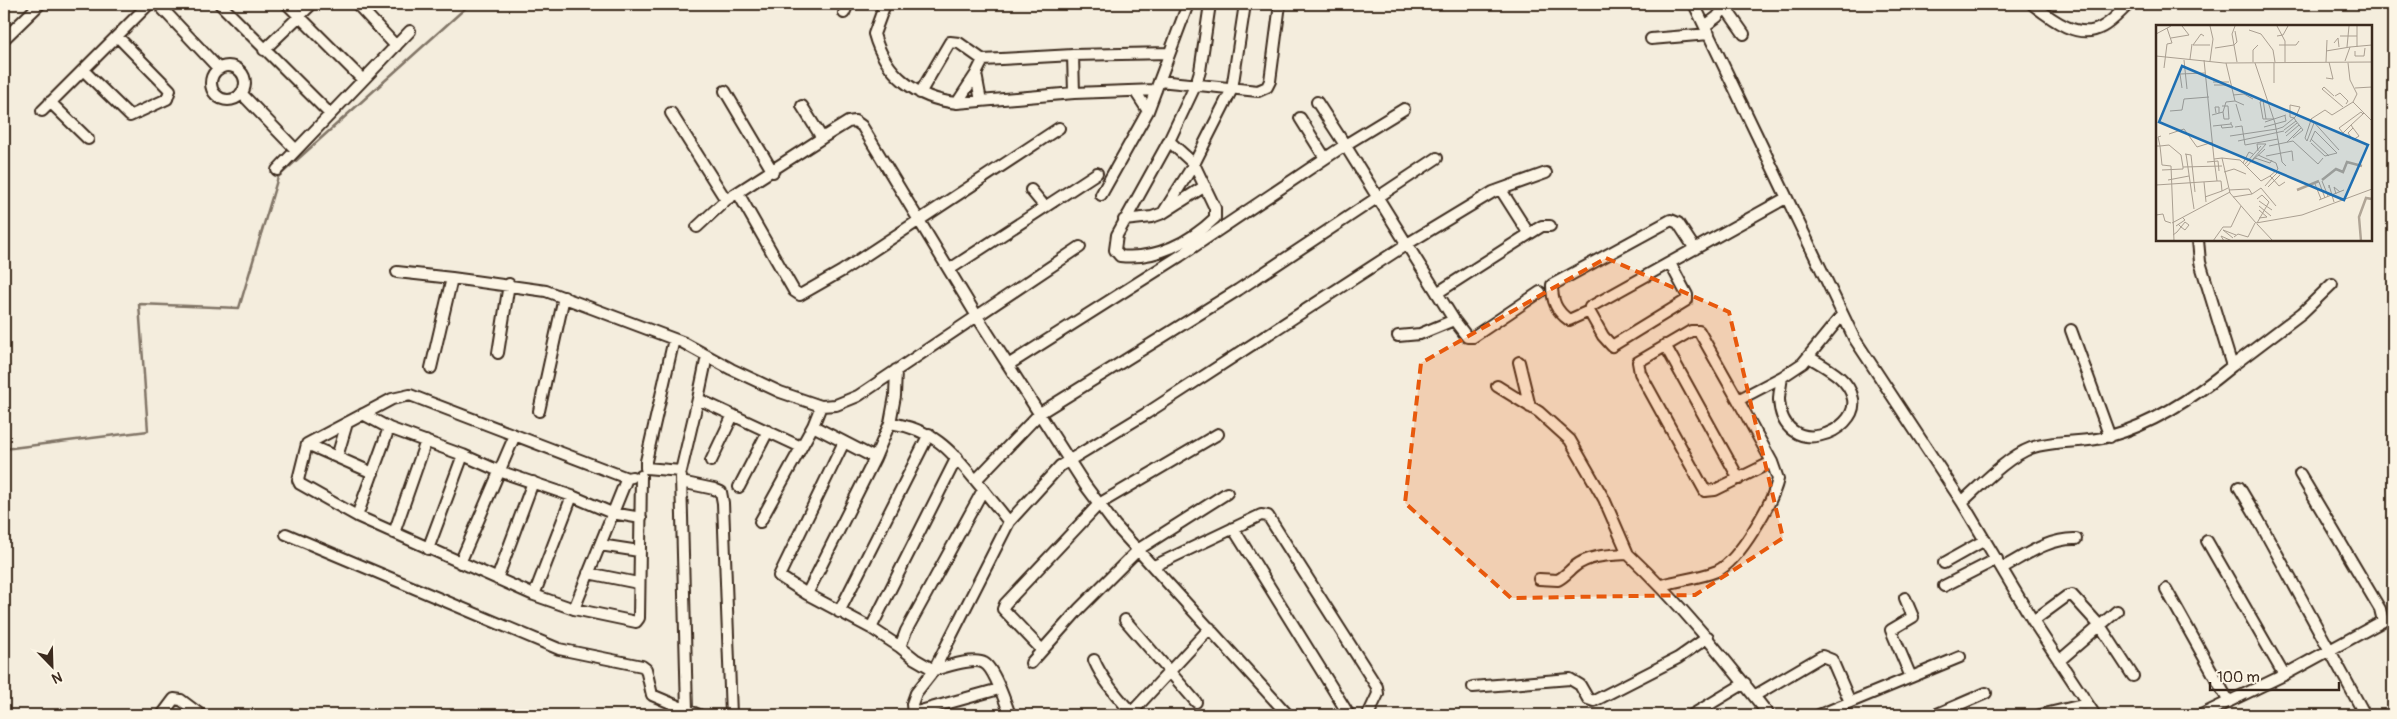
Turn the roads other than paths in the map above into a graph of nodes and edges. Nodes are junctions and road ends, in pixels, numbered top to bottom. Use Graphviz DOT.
graph roads {
  1 [pos="40,4"];
  2 [pos="148,4"];
  3 [pos="158,4"];
  4 [pos="220,4"];
  5 [pos="287,4"];
  6 [pos="312,4"];
  7 [pos="357,4"];
  8 [pos="885,4"];
  9 [pos="1188,4"];
  10 [pos="1210,4"];
  11 [pos="1245,4"];
  12 [pos="1280,4"];
  13 [pos="1694,4"];
  14 [pos="2032,4"];
  15 [pos="2129,4"];
  16 [pos="1726,6"];
  17 [pos="299,17"];
  18 [pos="1706,30"];
  19 [pos="410,31"];
  20 [pos="1744,34"];
  21 [pos="117,36"];
  22 [pos="4,39"];
  23 [pos="1651,39"];
  24 [pos="396,46"];
  25 [pos="264,50"];
  26 [pos="1169,53"];
  27 [pos="1073,54"];
  28 [pos="983,60"];
  29 [pos="219,69"];
  30 [pos="83,70"];
  31 [pos="976,74"];
  32 [pos="363,80"];
  33 [pos="1196,84"];
  34 [pos="1158,85"];
  35 [pos="1232,89"];
  36 [pos="724,91"];
  37 [pos="1135,91"];
  38 [pos="242,93"];
  39 [pos="920,93"];
  40 [pos="1074,93"];
  41 [pos="981,101"];
  42 [pos="50,102"];
  43 [pos="1317,102"];
  44 [pos="957,103"];
  45 [pos="802,106"];
  46 [pos="1404,109"];
  47 [pos="42,111"];
  48 [pos="1148,111"];
  49 [pos="672,113"];
  50 [pos="330,114"];
  51 [pos="1300,118"];
  52 [pos="1060,128"];
  53 [pos="822,138"];
  54 [pos="88,139"];
  55 [pos="1169,141"];
  56 [pos="1345,145"];
  57 [pos="296,150"];
  58 [pos="1325,158"];
  59 [pos="1437,158"];
  60 [pos="1194,164"];
  61 [pos="277,170"];
  62 [pos="773,172"];
  63 [pos="1097,173"];
  64 [pos="1546,173"];
  65 [pos="1205,186"];
  66 [pos="1031,190"];
  67 [pos="1501,190"];
  68 [pos="738,193"];
  69 [pos="1101,195"];
  70 [pos="1378,198"];
  71 [pos="1786,198"];
  72 [pos="726,200"];
  73 [pos="1045,207"];
  74 [pos="1163,213"];
  75 [pos="920,219"];
  76 [pos="1124,220"];
  77 [pos="1550,226"];
  78 [pos="697,227"];
  79 [pos="1529,234"];
  80 [pos="2198,241"];
  81 [pos="1406,244"];
  82 [pos="1080,248"];
  83 [pos="1695,249"];
  84 [pos="1670,263"];
  85 [pos="950,269"];
  86 [pos="397,272"];
  87 [pos="452,278"];
  88 [pos="509,284"];
  89 [pos="2332,284"];
  90 [pos="1540,292"];
  91 [pos="1437,293"];
  92 [pos="564,297"];
  93 [pos="1589,311"];
  94 [pos="1842,315"];
  95 [pos="978,318"];
  96 [pos="1454,320"];
  97 [pos="2071,330"];
  98 [pos="1398,336"];
  99 [pos="674,339"];
  100 [pos="1665,345"];
  101 [pos="498,353"];
  102 [pos="707,356"];
  103 [pos="1809,357"];
  104 [pos="1519,362"];
  105 [pos="1008,365"];
  106 [pos="2232,366"];
  107 [pos="431,368"];
  108 [pos="896,370"];
  109 [pos="1782,377"];
  110 [pos="1497,386"];
  111 [pos="698,400"];
  112 [pos="1738,400"];
  113 [pos="821,406"];
  114 [pos="1530,407"];
  115 [pos="539,411"];
  116 [pos="1040,413"];
  117 [pos="363,414"];
  118 [pos="732,415"];
  119 [pos="347,423"];
  120 [pos="890,423"];
  121 [pos="812,426"];
  122 [pos="389,428"];
  123 [pos="768,431"];
  124 [pos="929,434"];
  125 [pos="1218,434"];
  126 [pos="515,435"];
  127 [pos="2110,436"];
  128 [pos="426,442"];
  129 [pos="844,442"];
  130 [pos="307,444"];
  131 [pos="801,447"];
  132 [pos="464,455"];
  133 [pos="337,457"];
  134 [pos="957,457"];
  135 [pos="876,458"];
  136 [pos="710,461"];
  137 [pos="1069,461"];
  138 [pos="1772,462"];
  139 [pos="499,471"];
  140 [pos="373,472"];
  141 [pos="644,472"];
  142 [pos="2300,474"];
  143 [pos="681,477"];
  144 [pos="627,478"];
  145 [pos="1739,479"];
  146 [pos="976,480"];
  147 [pos="533,482"];
  148 [pos="739,487"];
  149 [pos="2239,487"];
  150 [pos="983,490"];
  151 [pos="1227,493"];
  152 [pos="572,496"];
  153 [pos="1962,502"];
  154 [pos="1100,504"];
  155 [pos="612,513"];
  156 [pos="357,516"];
  157 [pos="641,518"];
  158 [pos="760,522"];
  159 [pos="1009,522"];
  160 [pos="1233,528"];
  161 [pos="394,533"];
  162 [pos="286,534"];
  163 [pos="2076,539"];
  164 [pos="1985,540"];
  165 [pos="2207,541"];
  166 [pos="600,545"];
  167 [pos="428,548"];
  168 [pos="1139,549"];
  169 [pos="639,551"];
  170 [pos="1628,554"];
  171 [pos="1944,562"];
  172 [pos="460,563"];
  173 [pos="1999,564"];
  174 [pos="1154,566"];
  175 [pos="588,573"];
  176 [pos="497,579"];
  177 [pos="1539,579"];
  178 [pos="638,583"];
  179 [pos="1661,585"];
  180 [pos="1944,586"];
  181 [pos="2166,589"];
  182 [pos="807,594"];
  183 [pos="534,595"];
  184 [pos="1906,598"];
  185 [pos="574,609"];
  186 [pos="839,612"];
  187 [pos="2117,612"];
  188 [pos="1125,620"];
  189 [pos="2033,621"];
  190 [pos="2100,627"];
  191 [pos="871,628"];
  192 [pos="1210,628"];
  193 [pos="1703,631"];
  194 [pos="900,647"];
  195 [pos="1042,650"];
  196 [pos="2331,650"];
  197 [pos="1960,657"];
  198 [pos="1094,660"];
  199 [pos="2059,661"];
  200 [pos="1031,663"];
  201 [pos="934,670"];
  202 [pos="1170,671"];
  203 [pos="2284,675"];
  204 [pos="2133,676"];
  205 [pos="1911,677"];
  206 [pos="1745,684"];
  207 [pos="1474,687"];
  208 [pos="1000,689"];
  209 [pos="1986,693"];
  210 [pos="1754,696"];
  211 [pos="1196,702"];
  212 [pos="1850,702"];
  213 [pos="2229,702"];
  214 [pos="2087,704"];
  215 [pos="687,710"];
  216 [pos="2068,712"];
  217 [pos="913,714"];
  218 [pos="162,715"];
  219 [pos="201,715"];
  220 [pos="699,715"];
  221 [pos="731,715"];
  222 [pos="1010,715"];
  223 [pos="1288,715"];
  224 [pos="1349,715"];
  225 [pos="1368,715"];
  226 [pos="1692,715"];
  227 [pos="1769,715"];
  228 [pos="1819,715"];
  229 [pos="1934,715"];
  230 [pos="2040,715"];
  231 [pos="2094,715"];
  232 [pos="2201,715"];
  233 [pos="2365,715"];
  1 -- 22 [label="street"];
  2 -- 21 [label="street"];
  3 -- 29 [label="street"];
  4 -- 25 [label="street"];
  5 -- 17 [label="street"];
  6 -- 17 [label="street"];
  7 -- 24 [label="street"];
  8 -- 39 [label="street"];
  9 -- 26 [label="street"];
  10 -- 33 [label="street"];
  11 -- 35 [label="street"];
  12 -- 35 [label="street"];
  13 -- 18 [label="street"];
  14 -- 15 [label="street"];
  16 -- 18 [label="street"];
  16 -- 20 [label="street"];
  17 -- 25 [label="street"];
  17 -- 32 [label="street"];
  18 -- 23 [label="street"];
  18 -- 71 [label="street"];
  19 -- 24 [label="street"];
  21 -- 30 [label="street"];
  21 -- 30 [label="street"];
  24 -- 32 [label="street"];
  25 -- 50 [label="street"];
  26 -- 27 [label="street"];
  26 -- 34 [label="street"];
  27 -- 28 [label="street"];
  27 -- 40 [label="street"];
  28 -- 31 [label="street"];
  28 -- 39 [label="street"];
  29 -- 38 [label="street"];
  29 -- 38 [label="street"];
  30 -- 42 [label="street"];
  31 -- 41 [label="street"];
  31 -- 44 [label="street"];
  32 -- 50 [label="street"];
  33 -- 34 [label="street"];
  33 -- 35 [label="street"];
  33 -- 55 [label="street"];
  34 -- 37 [label="street"];
  34 -- 48 [label="street"];
  35 -- 60 [label="street"];
  36 -- 62 [label="street"];
  37 -- 40 [label="street"];
  37 -- 48 [label="street"];
  38 -- 57 [label="street"];
  39 -- 44 [label="street"];
  40 -- 41 [label="street"];
  41 -- 44 [label="street"];
  42 -- 47 [label="street"];
  42 -- 54 [label="street"];
  43 -- 56 [label="street"];
  45 -- 53 [label="street"];
  46 -- 56 [label="street"];
  48 -- 69 [label="street"];
  49 -- 72 [label="street"];
  50 -- 57 [label="street"];
  51 -- 58 [label="street"];
  52 -- 75 [label="street"];
  53 -- 62 [label="street"];
  53 -- 75 [label="street"];
  55 -- 60 [label="street"];
  55 -- 76 [label="street"];
  56 -- 58 [label="street"];
  56 -- 70 [label="street"];
  57 -- 61 [label="street"];
  58 -- 105 [label="street"];
  59 -- 70 [label="street"];
  60 -- 65 [label="street"];
  60 -- 74 [label="street"];
  62 -- 68 [label="street"];
  63 -- 73 [label="street"];
  64 -- 67 [label="street"];
  65 -- 74 [label="street"];
  65 -- 76 [label="street"];
  66 -- 73 [label="street"];
  67 -- 79 [label="street"];
  67 -- 81 [label="street"];
  68 -- 72 [label="street"];
  68 -- 75 [label="street"];
  70 -- 81 [label="street"];
  70 -- 116 [label="street"];
  71 -- 83 [label="street"];
  71 -- 94 [label="street"];
  72 -- 78 [label="street"];
  73 -- 85 [label="street"];
  74 -- 76 [label="street"];
  75 -- 85 [label="street"];
  77 -- 79 [label="street"];
  79 -- 91 [label="street"];
  80 -- 106 [label="street"];
  81 -- 91 [label="street"];
  81 -- 137 [label="street"];
  82 -- 95 [label="street"];
  83 -- 84 [label="street"];
  83 -- 93 [label="street"];
  84 -- 93 [label="street"];
  84 -- 93 [label="street"];
  85 -- 95 [label="street"];
  86 -- 87 [label="street"];
  87 -- 88 [label="street"];
  87 -- 107 [label="street"];
  88 -- 92 [label="street"];
  88 -- 101 [label="street"];
  89 -- 106 [label="street"];
  90 -- 96 [label="street"];
  91 -- 96 [label="street"];
  92 -- 99 [label="street"];
  92 -- 115 [label="street"];
  94 -- 103 [label="street"];
  94 -- 153 [label="street"];
  95 -- 105 [label="street"];
  95 -- 108 [label="street"];
  96 -- 98 [label="street"];
  97 -- 127 [label="street"];
  99 -- 102 [label="street"];
  99 -- 141 [label="street"];
  100 -- 112 [label="street"];
  100 -- 145 [label="street"];
  100 -- 145 [label="street"];
  102 -- 111 [label="street"];
  102 -- 113 [label="street"];
  103 -- 109 [label="street"];
  103 -- 109 [label="street"];
  104 -- 114 [label="street"];
  105 -- 116 [label="street"];
  106 -- 127 [label="street"];
  108 -- 113 [label="street"];
  108 -- 120 [label="street"];
  109 -- 112 [label="street"];
  110 -- 114 [label="street"];
  111 -- 118 [label="street"];
  111 -- 143 [label="street"];
  112 -- 138 [label="street"];
  113 -- 121 [label="street"];
  114 -- 170 [label="street"];
  116 -- 137 [label="street"];
  116 -- 146 [label="street"];
  117 -- 119 [label="street"];
  117 -- 122 [label="street"];
  117 -- 126 [label="street"];
  118 -- 123 [label="street"];
  118 -- 136 [label="street"];
  119 -- 130 [label="street"];
  119 -- 133 [label="street"];
  120 -- 124 [label="street"];
  120 -- 135 [label="street"];
  121 -- 129 [label="street"];
  121 -- 131 [label="street"];
  122 -- 128 [label="street"];
  122 -- 140 [label="street"];
  123 -- 131 [label="street"];
  123 -- 148 [label="street"];
  124 -- 134 [label="street"];
  124 -- 186 [label="street"];
  125 -- 154 [label="street"];
  126 -- 139 [label="street"];
  126 -- 144 [label="street"];
  127 -- 153 [label="street"];
  128 -- 132 [label="street"];
  128 -- 161 [label="street"];
  129 -- 135 [label="street"];
  129 -- 182 [label="street"];
  130 -- 133 [label="street"];
  130 -- 156 [label="street"];
  131 -- 158 [label="street"];
  132 -- 139 [label="street"];
  132 -- 167 [label="street"];
  133 -- 140 [label="street"];
  134 -- 146 [label="street"];
  134 -- 191 [label="street"];
  135 -- 182 [label="street"];
  137 -- 154 [label="street"];
  137 -- 159 [label="street"];
  138 -- 145 [label="street"];
  138 -- 179 [label="street"];
  139 -- 147 [label="street"];
  139 -- 172 [label="street"];
  140 -- 156 [label="street"];
  141 -- 143 [label="street"];
  141 -- 144 [label="street"];
  141 -- 157 [label="street"];
  142 -- 196 [label="street"];
  143 -- 215 [label="street"];
  143 -- 221 [label="street"];
  144 -- 155 [label="street"];
  146 -- 150 [label="street"];
  147 -- 152 [label="street"];
  147 -- 176 [label="street"];
  149 -- 196 [label="street"];
  150 -- 159 [label="street"];
  150 -- 194 [label="street"];
  151 -- 168 [label="street"];
  152 -- 155 [label="street"];
  152 -- 183 [label="street"];
  153 -- 164 [label="street"];
  154 -- 168 [label="street"];
  154 -- 195 [label="street"];
  155 -- 157 [label="street"];
  155 -- 166 [label="street"];
  156 -- 161 [label="street"];
  157 -- 169 [label="street"];
  159 -- 201 [label="street"];
  160 -- 174 [label="street"];
  160 -- 224 [label="street"];
  160 -- 225 [label="street"];
  161 -- 167 [label="street"];
  162 -- 215 [label="street"];
  163 -- 173 [label="street"];
  164 -- 171 [label="street"];
  164 -- 173 [label="street"];
  165 -- 203 [label="street"];
  166 -- 169 [label="street"];
  166 -- 175 [label="street"];
  167 -- 172 [label="street"];
  168 -- 174 [label="street"];
  168 -- 195 [label="street"];
  169 -- 178 [label="street"];
  170 -- 177 [label="street"];
  170 -- 179 [label="street"];
  172 -- 176 [label="street"];
  173 -- 180 [label="street"];
  173 -- 189 [label="street"];
  174 -- 192 [label="street"];
  175 -- 178 [label="street"];
  175 -- 185 [label="street"];
  176 -- 183 [label="street"];
  178 -- 185 [label="street"];
  179 -- 193 [label="street"];
  181 -- 213 [label="street"];
  182 -- 186 [label="street"];
  183 -- 185 [label="street"];
  184 -- 205 [label="street"];
  186 -- 191 [label="street"];
  187 -- 190 [label="street"];
  188 -- 202 [label="street"];
  189 -- 190 [label="street"];
  189 -- 199 [label="street"];
  190 -- 199 [label="street"];
  190 -- 204 [label="street"];
  191 -- 194 [label="street"];
  192 -- 202 [label="street"];
  192 -- 223 [label="street"];
  193 -- 206 [label="street"];
  193 -- 207 [label="street"];
  194 -- 201 [label="street"];
  195 -- 200 [label="street"];
  196 -- 203 [label="street"];
  196 -- 233 [label="street"];
  197 -- 205 [label="street"];
  198 -- 202 [label="street"];
  199 -- 214 [label="street"];
  201 -- 208 [label="street"];
  201 -- 217 [label="street"];
  202 -- 211 [label="street"];
  203 -- 213 [label="street"];
  205 -- 212 [label="street"];
  206 -- 210 [label="street"];
  206 -- 226 [label="street"];
  208 -- 217 [label="street"];
  208 -- 222 [label="street"];
  209 -- 229 [label="street"];
  210 -- 212 [label="street"];
  210 -- 227 [label="street"];
  212 -- 228 [label="street"];
  213 -- 232 [label="street"];
  214 -- 216 [label="street"];
  214 -- 231 [label="street"];
  215 -- 220 [label="street"];
  216 -- 230 [label="street"];
  218 -- 219 [label="street"];
}
